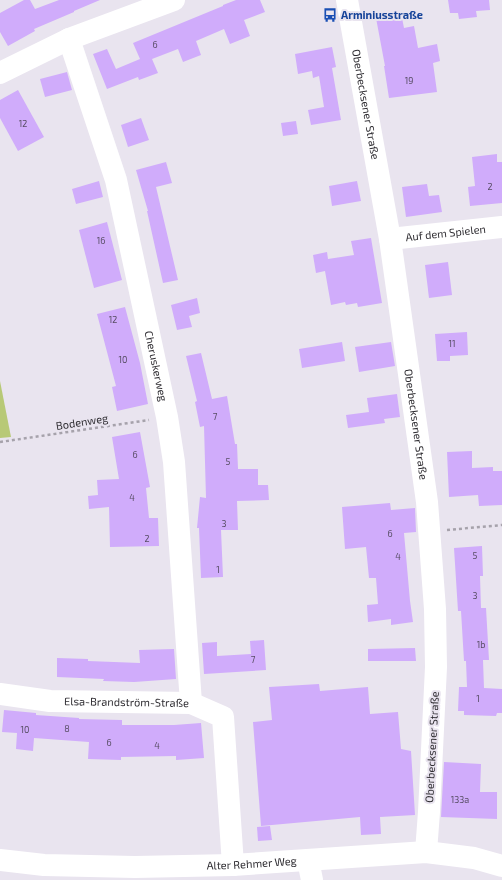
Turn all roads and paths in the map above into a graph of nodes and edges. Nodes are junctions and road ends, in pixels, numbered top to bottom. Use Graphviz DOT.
graph roads {
  1 [pos="174,0"];
  2 [pos="347,0"];
  3 [pos="69,39"];
  4 [pos="0,73"];
  5 [pos="502,227"];
  6 [pos="390,238"];
  7 [pos="167,417"];
  8 [pos="0,442"];
  9 [pos="502,525"];
  10 [pos="429,531"];
  11 [pos="0,694"];
  12 [pos="192,703"];
  13 [pos="426,852"];
  14 [pos="0,860"];
  15 [pos="233,864"];
  16 [pos="502,866"];
  17 [pos="310,870"];
  1 -- 3 [label="street"];
  2 -- 6 [label="street, Oberbecksener Straße"];
  3 -- 4 [label="street"];
  3 -- 7 [label="street, Cheruskerweg"];
  5 -- 6 [label="street, Auf dem Spielen"];
  6 -- 10 [label="street, Oberbecksener Straße"];
  7 -- 8 [label="path, Bodenweg"];
  7 -- 12 [label="street, Cheruskerweg"];
  9 -- 10 [label="path"];
  10 -- 13 [label="street, Oberbecksener Straße"];
  11 -- 12 [label="street, Elsa-Brandström-Straße"];
  12 -- 15 [label="street, Elsa-Brandström-Straße"];
  13 -- 16 [label="street, Alter Rehmer Weg"];
  13 -- 17 [label="street, Alter Rehmer Weg"];
  14 -- 15 [label="street, Alter Rehmer Weg"];
  15 -- 17 [label="street, Alter Rehmer Weg"];
}
